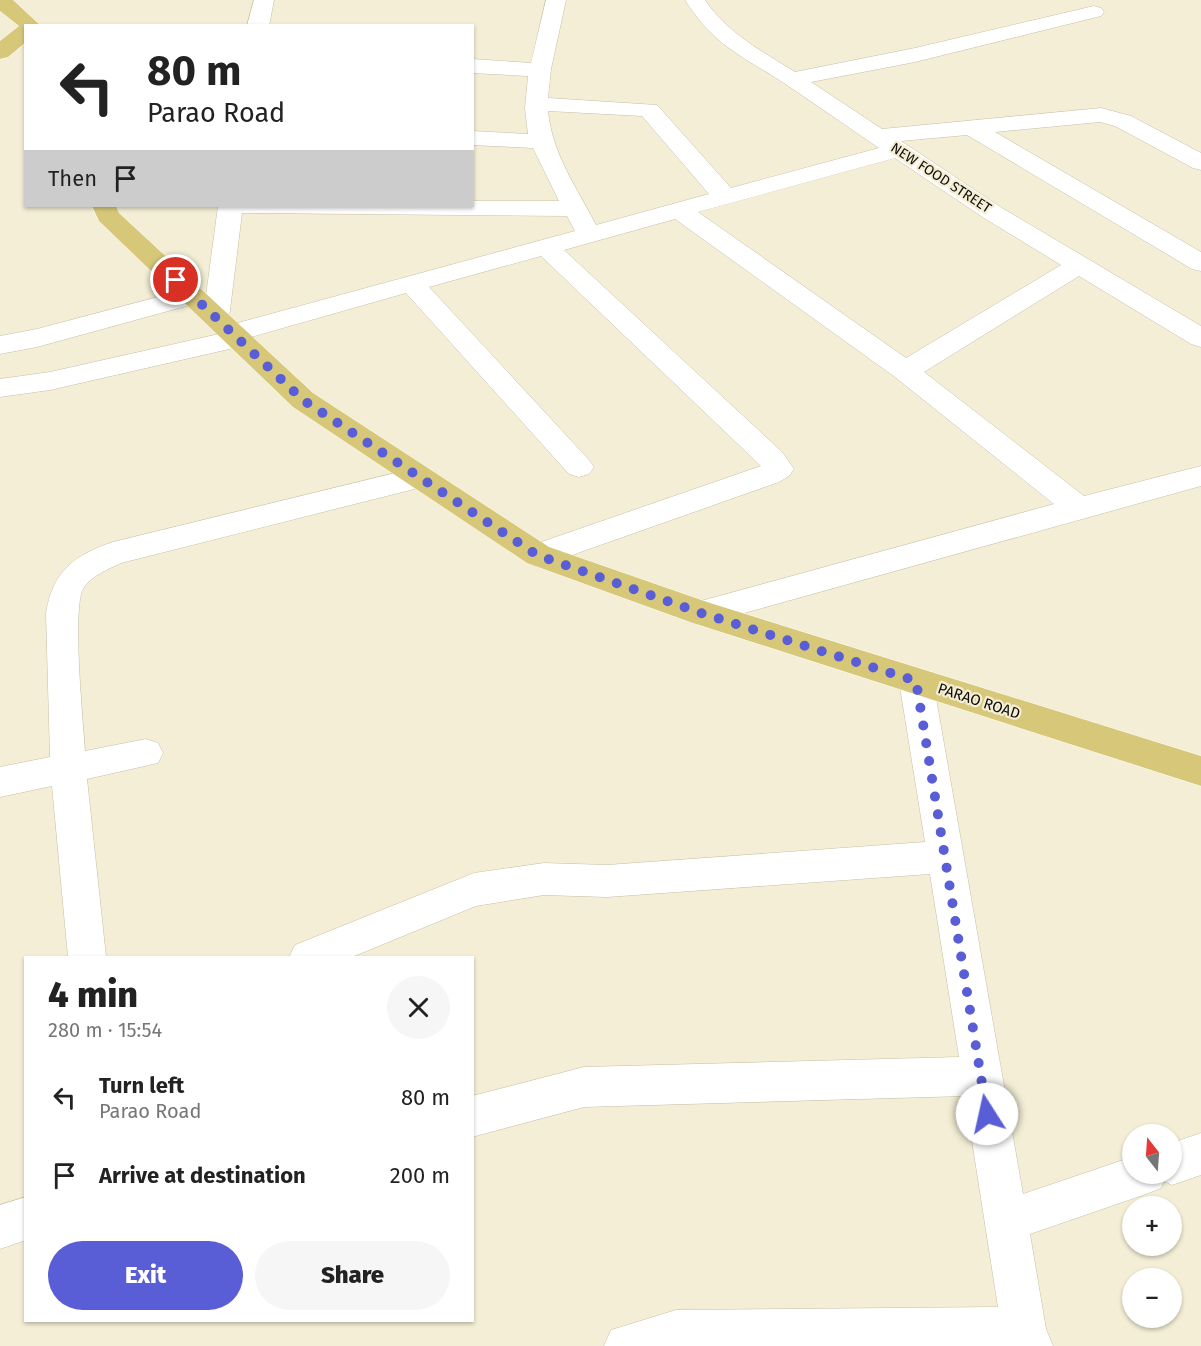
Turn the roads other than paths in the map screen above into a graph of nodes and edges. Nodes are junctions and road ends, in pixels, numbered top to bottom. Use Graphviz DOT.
graph roads {
  1 [pos="0,0"];
  2 [pos="264,0"];
  3 [pos="556,0"];
  4 [pos="695,0"];
  5 [pos="1094,12"];
  6 [pos="29,24"];
  7 [pos="258,24"];
  8 [pos="24,33"];
  9 [pos="0,52"];
  10 [pos="474,66"];
  11 [pos="541,70"];
  12 [pos="792,79"];
  13 [pos="537,104"];
  14 [pos="972,128"];
  15 [pos="474,138"];
  16 [pos="542,142"];
  17 [pos="887,143"];
  18 [pos="1201,163"];
  19 [pos="726,198"];
  20 [pos="104,207"];
  21 [pos="230,207"];
  22 [pos="345,207"];
  23 [pos="575,209"];
  24 [pos="680,211"];
  25 [pos="589,236"];
  26 [pos="546,247"];
  27 [pos="1201,263"];
  28 [pos="1080,265"];
  29 [pos="412,284"];
  30 [pos="192,296"];
  31 [pos="229,330"];
  32 [pos="1201,338"];
  33 [pos="0,345"];
  34 [pos="904,371"];
  35 [pos="0,388"];
  36 [pos="579,467"];
  37 [pos="1201,476"];
  38 [pos="420,478"];
  39 [pos="1079,508"];
  40 [pos="537,555"];
  41 [pos="701,613"];
  42 [pos="916,681"];
  43 [pos="146,753"];
  44 [pos="68,769"];
  45 [pos="1201,771"];
  46 [pos="0,782"];
  47 [pos="944,857"];
  48 [pos="87,956"];
  49 [pos="310,956"];
  50 [pos="980,1076"];
  51 [pos="474,1116"];
  52 [pos="1201,1154"];
  53 [pos="1182,1161"];
  54 [pos="1122,1181"];
  55 [pos="24,1219"];
  56 [pos="1005,1221"];
  57 [pos="0,1227"];
  58 [pos="1027,1338"];
  59 [pos="627,1346"];
  1 -- 6 [label="main road"];
  2 -- 7 [label="street"];
  3 -- 11 [label="street"];
  4 -- 12 [label="street, NEW FOOD STREET"];
  5 -- 12 [label="street"];
  8 -- 9 [label="main road"];
  10 -- 11 [label="street"];
  11 -- 13 [label="street"];
  12 -- 17 [label="street, NEW FOOD STREET"];
  13 -- 16 [label="street"];
  13 -- 19 [label="street"];
  14 -- 17 [label="street"];
  14 -- 18 [label="street"];
  14 -- 27 [label="street"];
  15 -- 16 [label="street"];
  16 -- 23 [label="street"];
  17 -- 19 [label="street"];
  17 -- 28 [label="street, NEW FOOD STREET"];
  19 -- 24 [label="street"];
  20 -- 30 [label="main road, PARAO ROAD"];
  21 -- 31 [label="street"];
  22 -- 23 [label="street"];
  23 -- 25 [label="street"];
  24 -- 25 [label="street"];
  24 -- 34 [label="street"];
  25 -- 26 [label="street"];
  26 -- 29 [label="street"];
  26 -- 40 [label="street"];
  28 -- 32 [label="street, NEW FOOD STREET"];
  28 -- 34 [label="street"];
  29 -- 31 [label="street"];
  29 -- 36 [label="street"];
  30 -- 31 [label="main road, PARAO ROAD"];
  30 -- 33 [label="street"];
  31 -- 35 [label="street"];
  31 -- 38 [label="main road, PARAO ROAD"];
  34 -- 39 [label="street"];
  37 -- 39 [label="street"];
  38 -- 40 [label="main road, PARAO ROAD"];
  38 -- 44 [label="street"];
  39 -- 41 [label="street"];
  40 -- 41 [label="main road, PARAO ROAD"];
  41 -- 42 [label="main road, PARAO ROAD"];
  42 -- 45 [label="main road, PARAO ROAD"];
  42 -- 47 [label="street"];
  43 -- 44 [label="street"];
  44 -- 46 [label="street"];
  44 -- 48 [label="street"];
  47 -- 49 [label="street"];
  47 -- 50 [label="street"];
  50 -- 51 [label="street"];
  50 -- 56 [label="street"];
  52 -- 53 [label="street"];
  54 -- 56 [label="street"];
  55 -- 57 [label="street"];
  56 -- 58 [label="street"];
  58 -- 59 [label="street"];
}
